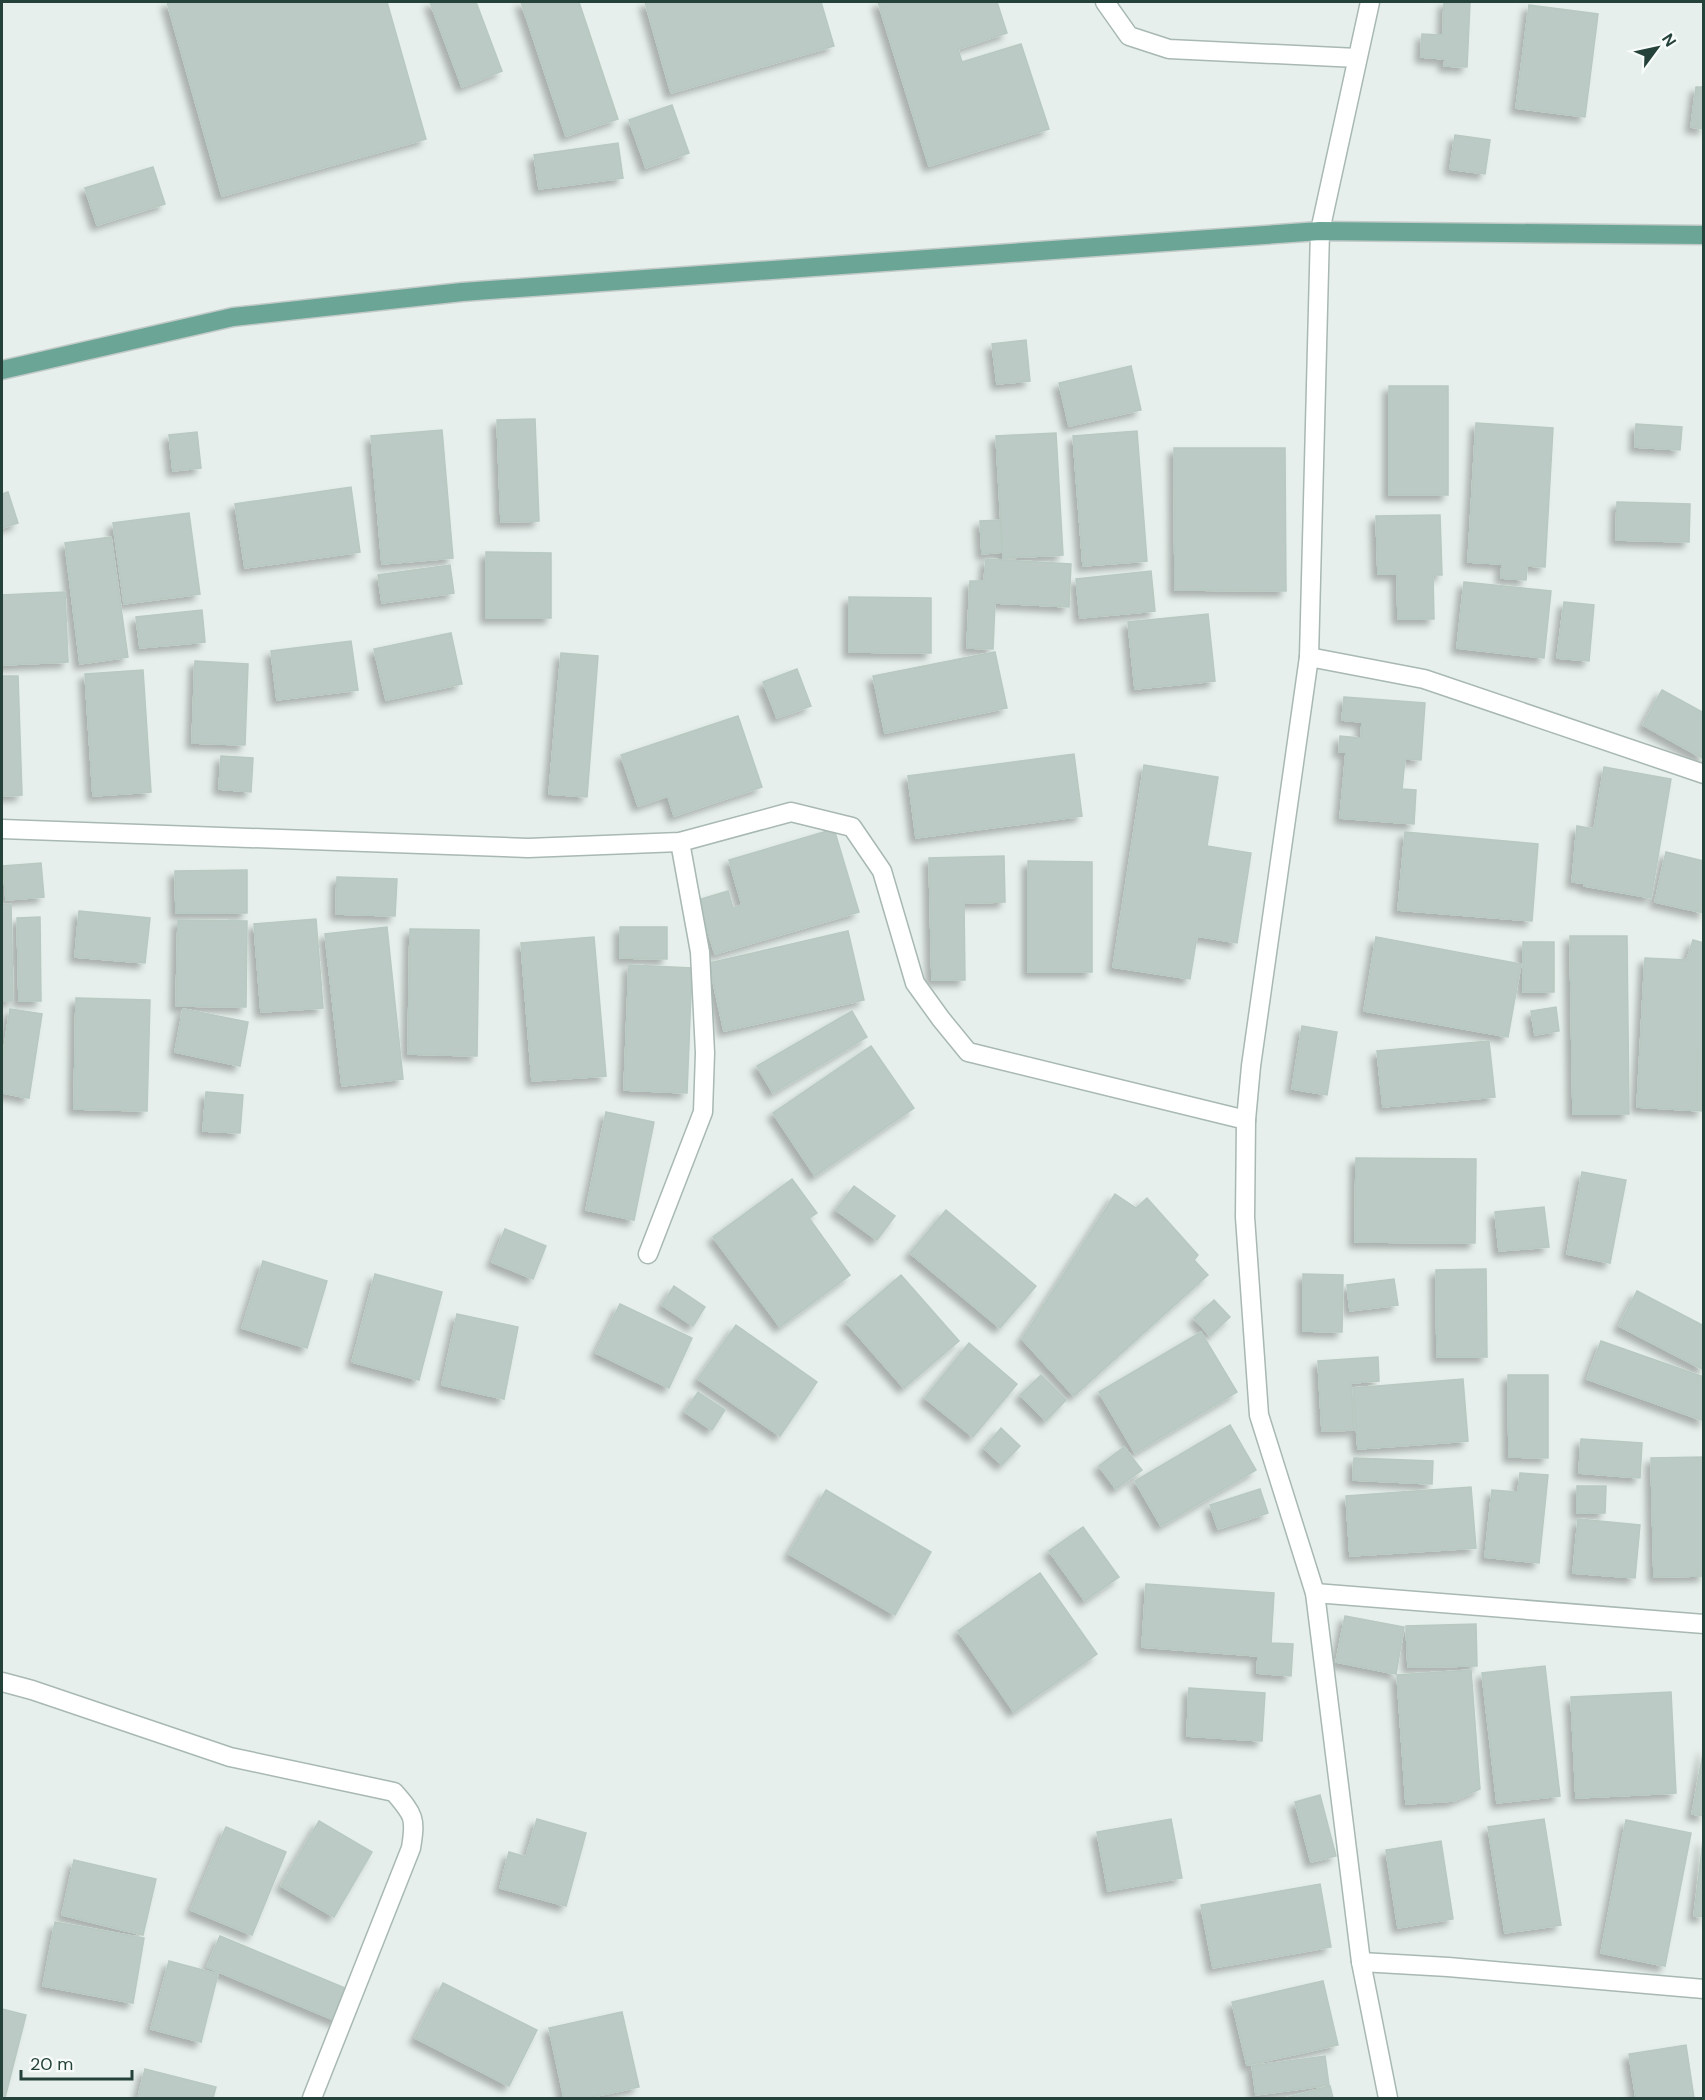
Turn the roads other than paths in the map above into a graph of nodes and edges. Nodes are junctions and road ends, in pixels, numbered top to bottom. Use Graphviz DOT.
graph roads {
  1 [pos="1105,2"];
  2 [pos="1370,2"];
  3 [pos="1357,58"];
  4 [pos="1320,231"];
  5 [pos="1704,235"];
  6 [pos="2,370"];
  7 [pos="1309,657"];
  8 [pos="1704,774"];
  9 [pos="2,829"];
  10 [pos="680,842"];
  11 [pos="1246,1120"];
  12 [pos="648,1254"];
  13 [pos="1315,1593"];
  14 [pos="1704,1624"];
  15 [pos="2,1682"];
  16 [pos="1360,1962"];
  17 [pos="1704,1989"];
  18 [pos="312,2098"];
  19 [pos="1388,2098"];
  1 -- 3 [label="street"];
  2 -- 3 [label="street"];
  3 -- 4 [label="street"];
  4 -- 5 [label="main road"];
  4 -- 6 [label="main road"];
  4 -- 7 [label="street"];
  7 -- 8 [label="street"];
  7 -- 11 [label="street"];
  9 -- 10 [label="street"];
  10 -- 11 [label="street"];
  10 -- 12 [label="street"];
  11 -- 13 [label="street"];
  13 -- 14 [label="street"];
  13 -- 16 [label="street"];
  15 -- 18 [label="street"];
  16 -- 17 [label="street"];
  16 -- 19 [label="street"];
}
